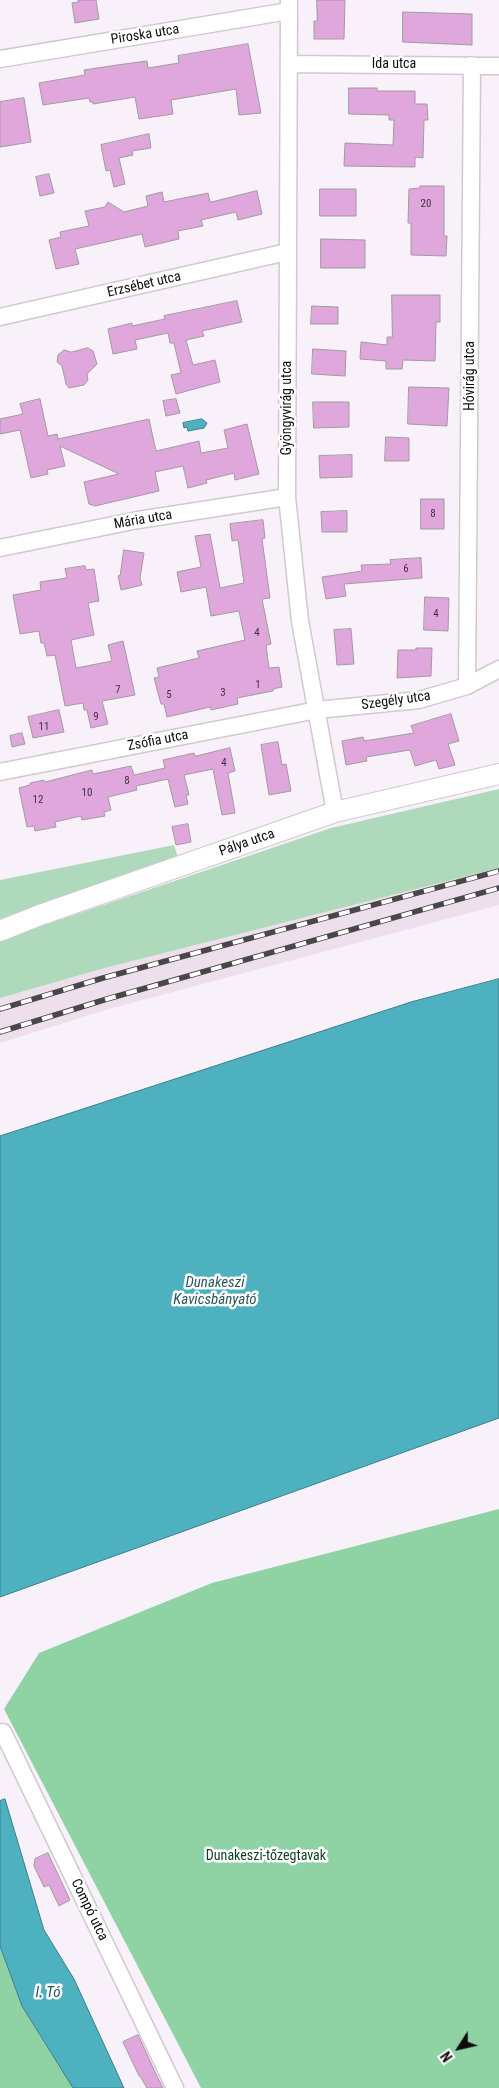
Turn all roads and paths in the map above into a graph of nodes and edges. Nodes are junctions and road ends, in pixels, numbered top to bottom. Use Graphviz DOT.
graph roads {
  1 [pos="289,6"];
  2 [pos="0,59"];
  3 [pos="289,64"];
  4 [pos="472,65"];
  5 [pos="499,66"];
  6 [pos="287,252"];
  7 [pos="0,317"];
  8 [pos="287,497"];
  9 [pos="0,548"];
  10 [pos="499,668"];
  11 [pos="467,686"];
  12 [pos="317,710"];
  13 [pos="0,772"];
  14 [pos="499,774"];
  15 [pos="335,812"];
  16 [pos="0,931"];
  17 [pos="1,1732"];
  18 [pos="175,2088"];
  1 -- 2 [label="street, Piroska utca"];
  1 -- 3 [label="street, Gyöngyvirág utca"];
  3 -- 4 [label="street, Ida utca"];
  3 -- 6 [label="street, Gyöngyvirág utca"];
  4 -- 5 [label="street, Ida utca"];
  4 -- 11 [label="street, Hóvirág utca"];
  6 -- 7 [label="street, Erzsébet utca"];
  6 -- 8 [label="street, Gyöngyvirág utca"];
  8 -- 9 [label="street, Mária utca"];
  8 -- 12 [label="street, Gyöngyvirág utca"];
  10 -- 11 [label="street, Szegély utca"];
  11 -- 12 [label="street, Szegély utca"];
  12 -- 13 [label="street, Zsófia utca"];
  12 -- 15 [label="street, Gyöngyvirág utca"];
  14 -- 15 [label="street, Pálya utca"];
  15 -- 16 [label="street, Pálya utca"];
  17 -- 18 [label="street, Compó utca"];
}
